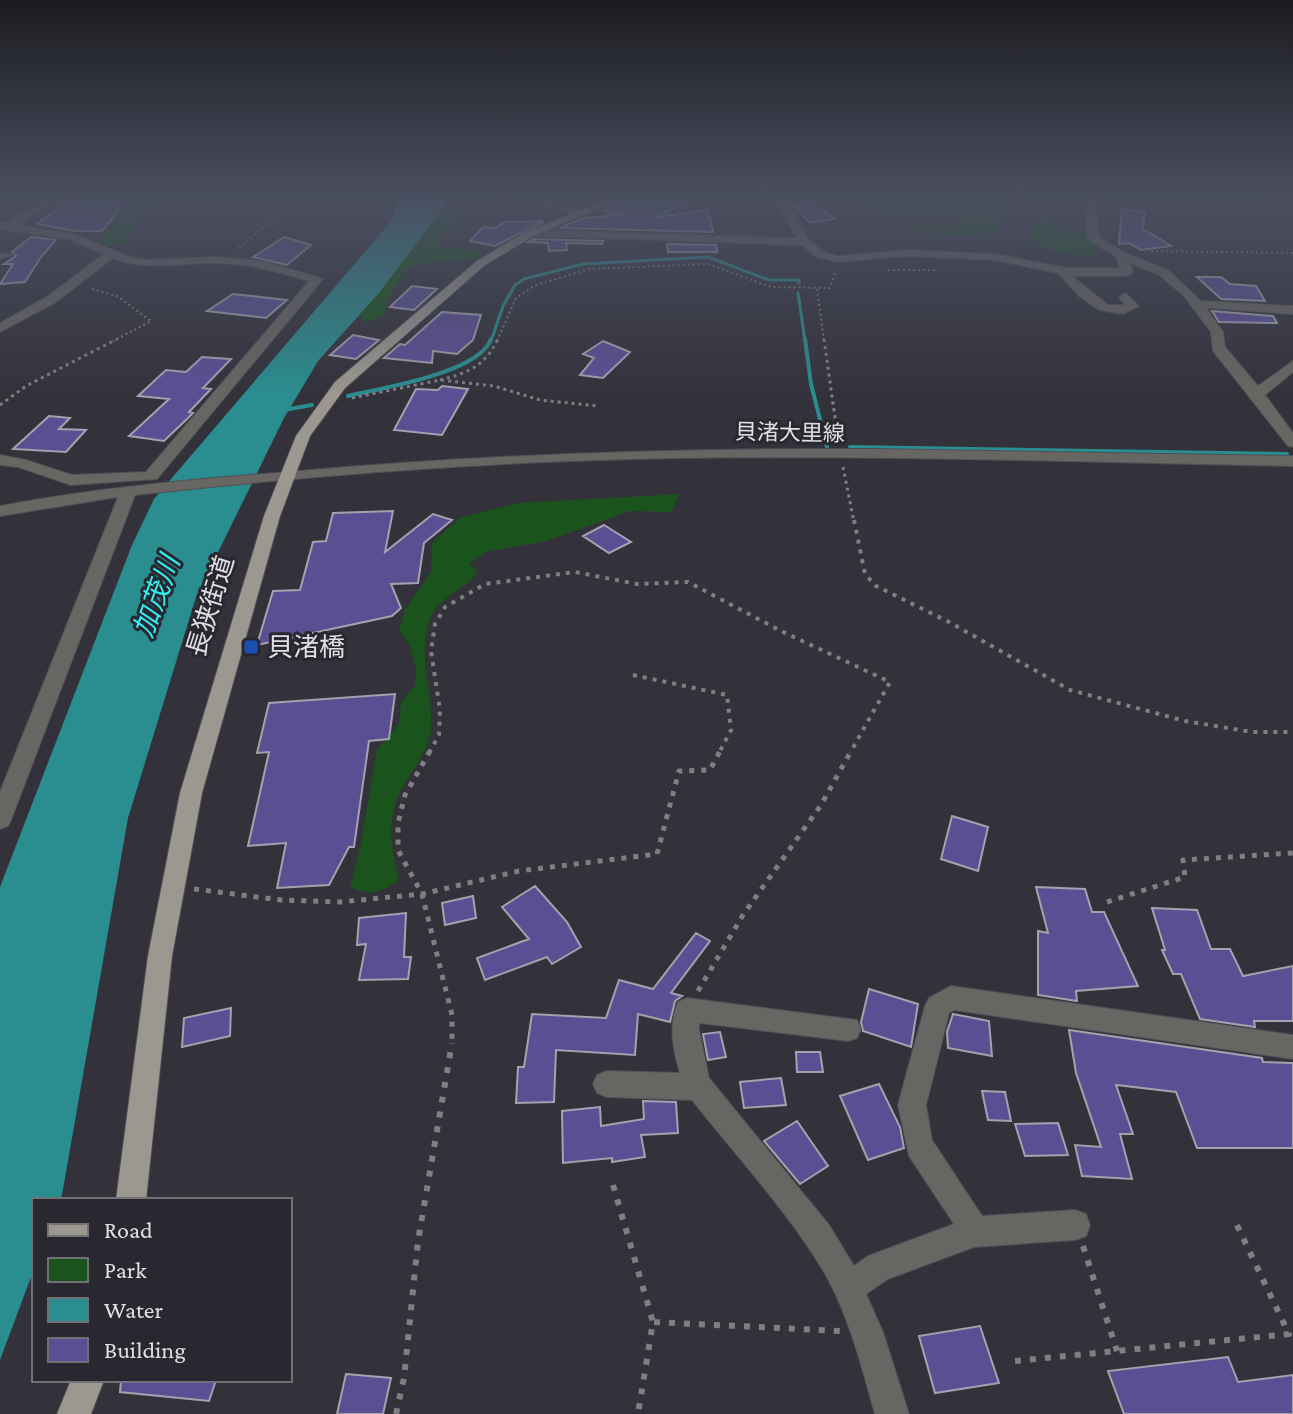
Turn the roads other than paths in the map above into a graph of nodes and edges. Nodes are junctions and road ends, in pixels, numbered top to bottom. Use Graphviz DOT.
graph roads {
  1 [pos="99,263"];
  2 [pos="253,263"];
  3 [pos="481,263"];
  4 [pos="1023,263"];
  5 [pos="1124,263"];
  6 [pos="1146,263"];
  7 [pos="1062,271"];
  8 [pos="1101,292"];
  9 [pos="1085,293"];
  10 [pos="1125,297"];
  11 [pos="1197,304"];
  12 [pos="1293,310"];
  13 [pos="0,328"];
  14 [pos="1293,365"];
  15 [pos="1257,394"];
  16 [pos="1293,443"];
  17 [pos="0,460"];
  18 [pos="1293,461"];
  19 [pos="53,474"];
  20 [pos="287,477"];
  21 [pos="133,492"];
  22 [pos="37,503"];
  23 [pos="0,511"];
  24 [pos="0,820"];
  25 [pos="848,1029"];
  26 [pos="1293,1047"];
  27 [pos="607,1084"];
  28 [pos="699,1087"];
  29 [pos="131,1198"];
  30 [pos="1075,1225"];
  31 [pos="974,1232"];
  32 [pos="848,1288"];
  33 [pos="87,1382"];
  34 [pos="74,1414"];
  35 [pos="892,1414"];
  1 -- 13 [label="street"];
  2 -- 19 [label="street"];
  3 -- 20 [label="main road, 長狭街道"];
  4 -- 7 [label="street"];
  5 -- 7 [label="street"];
  6 -- 11 [label="street"];
  7 -- 9 [label="street"];
  8 -- 9 [label="street"];
  9 -- 10 [label="street"];
  11 -- 12 [label="street"];
  11 -- 15 [label="street"];
  14 -- 15 [label="street"];
  15 -- 16 [label="street"];
  17 -- 19 [label="street"];
  18 -- 20 [label="street, 貝渚大里線"];
  19 -- 22 [label="street"];
  20 -- 21 [label="street, 貝渚大里線"];
  20 -- 29 [label="main road, 長狭街道"];
  21 -- 22 [label="street"];
  21 -- 24 [label="street"];
  22 -- 23 [label="street"];
  25 -- 28 [label="street"];
  26 -- 31 [label="street"];
  27 -- 28 [label="street"];
  28 -- 32 [label="street"];
  30 -- 31 [label="street"];
  31 -- 32 [label="street"];
  32 -- 35 [label="street"];
  33 -- 34 [label="main road"];
}
